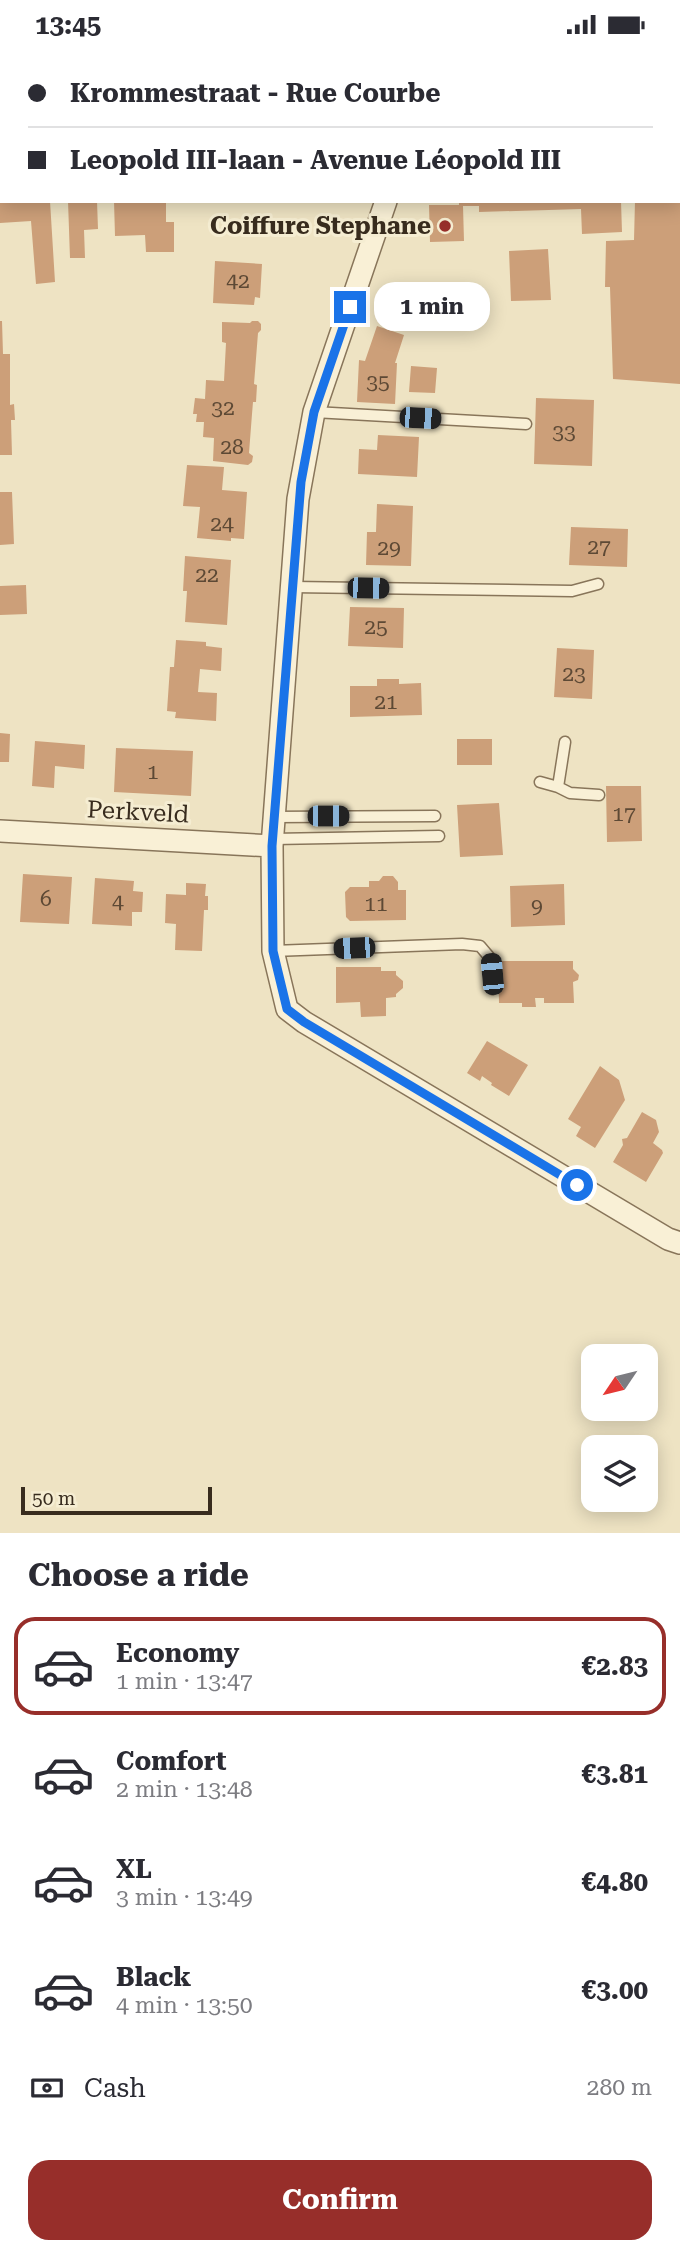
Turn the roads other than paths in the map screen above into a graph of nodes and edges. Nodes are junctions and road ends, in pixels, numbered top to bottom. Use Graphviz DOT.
graph roads {
  1 [pos="385,203"];
  2 [pos="314,412"];
  3 [pos="526,424"];
  4 [pos="598,584"];
  5 [pos="292,586"];
  6 [pos="565,742"];
  7 [pos="540,782"];
  8 [pos="558,787"];
  9 [pos="599,796"];
  10 [pos="435,816"];
  11 [pos="274,817"];
  12 [pos="0,831"];
  13 [pos="439,836"];
  14 [pos="273,842"];
  15 [pos="273,951"];
  16 [pos="494,989"];
  17 [pos="680,1243"];
  1 -- 2 [label="street"];
  2 -- 3 [label="lane"];
  2 -- 5 [label="street"];
  4 -- 5 [label="lane"];
  5 -- 11 [label="street"];
  6 -- 8 [label="lane"];
  7 -- 8 [label="lane"];
  8 -- 9 [label="lane"];
  10 -- 11 [label="lane"];
  11 -- 14 [label="street"];
  12 -- 14 [label="street, Perkveld"];
  13 -- 14 [label="lane"];
  14 -- 15 [label="street"];
  15 -- 16 [label="lane"];
  15 -- 17 [label="street"];
}
